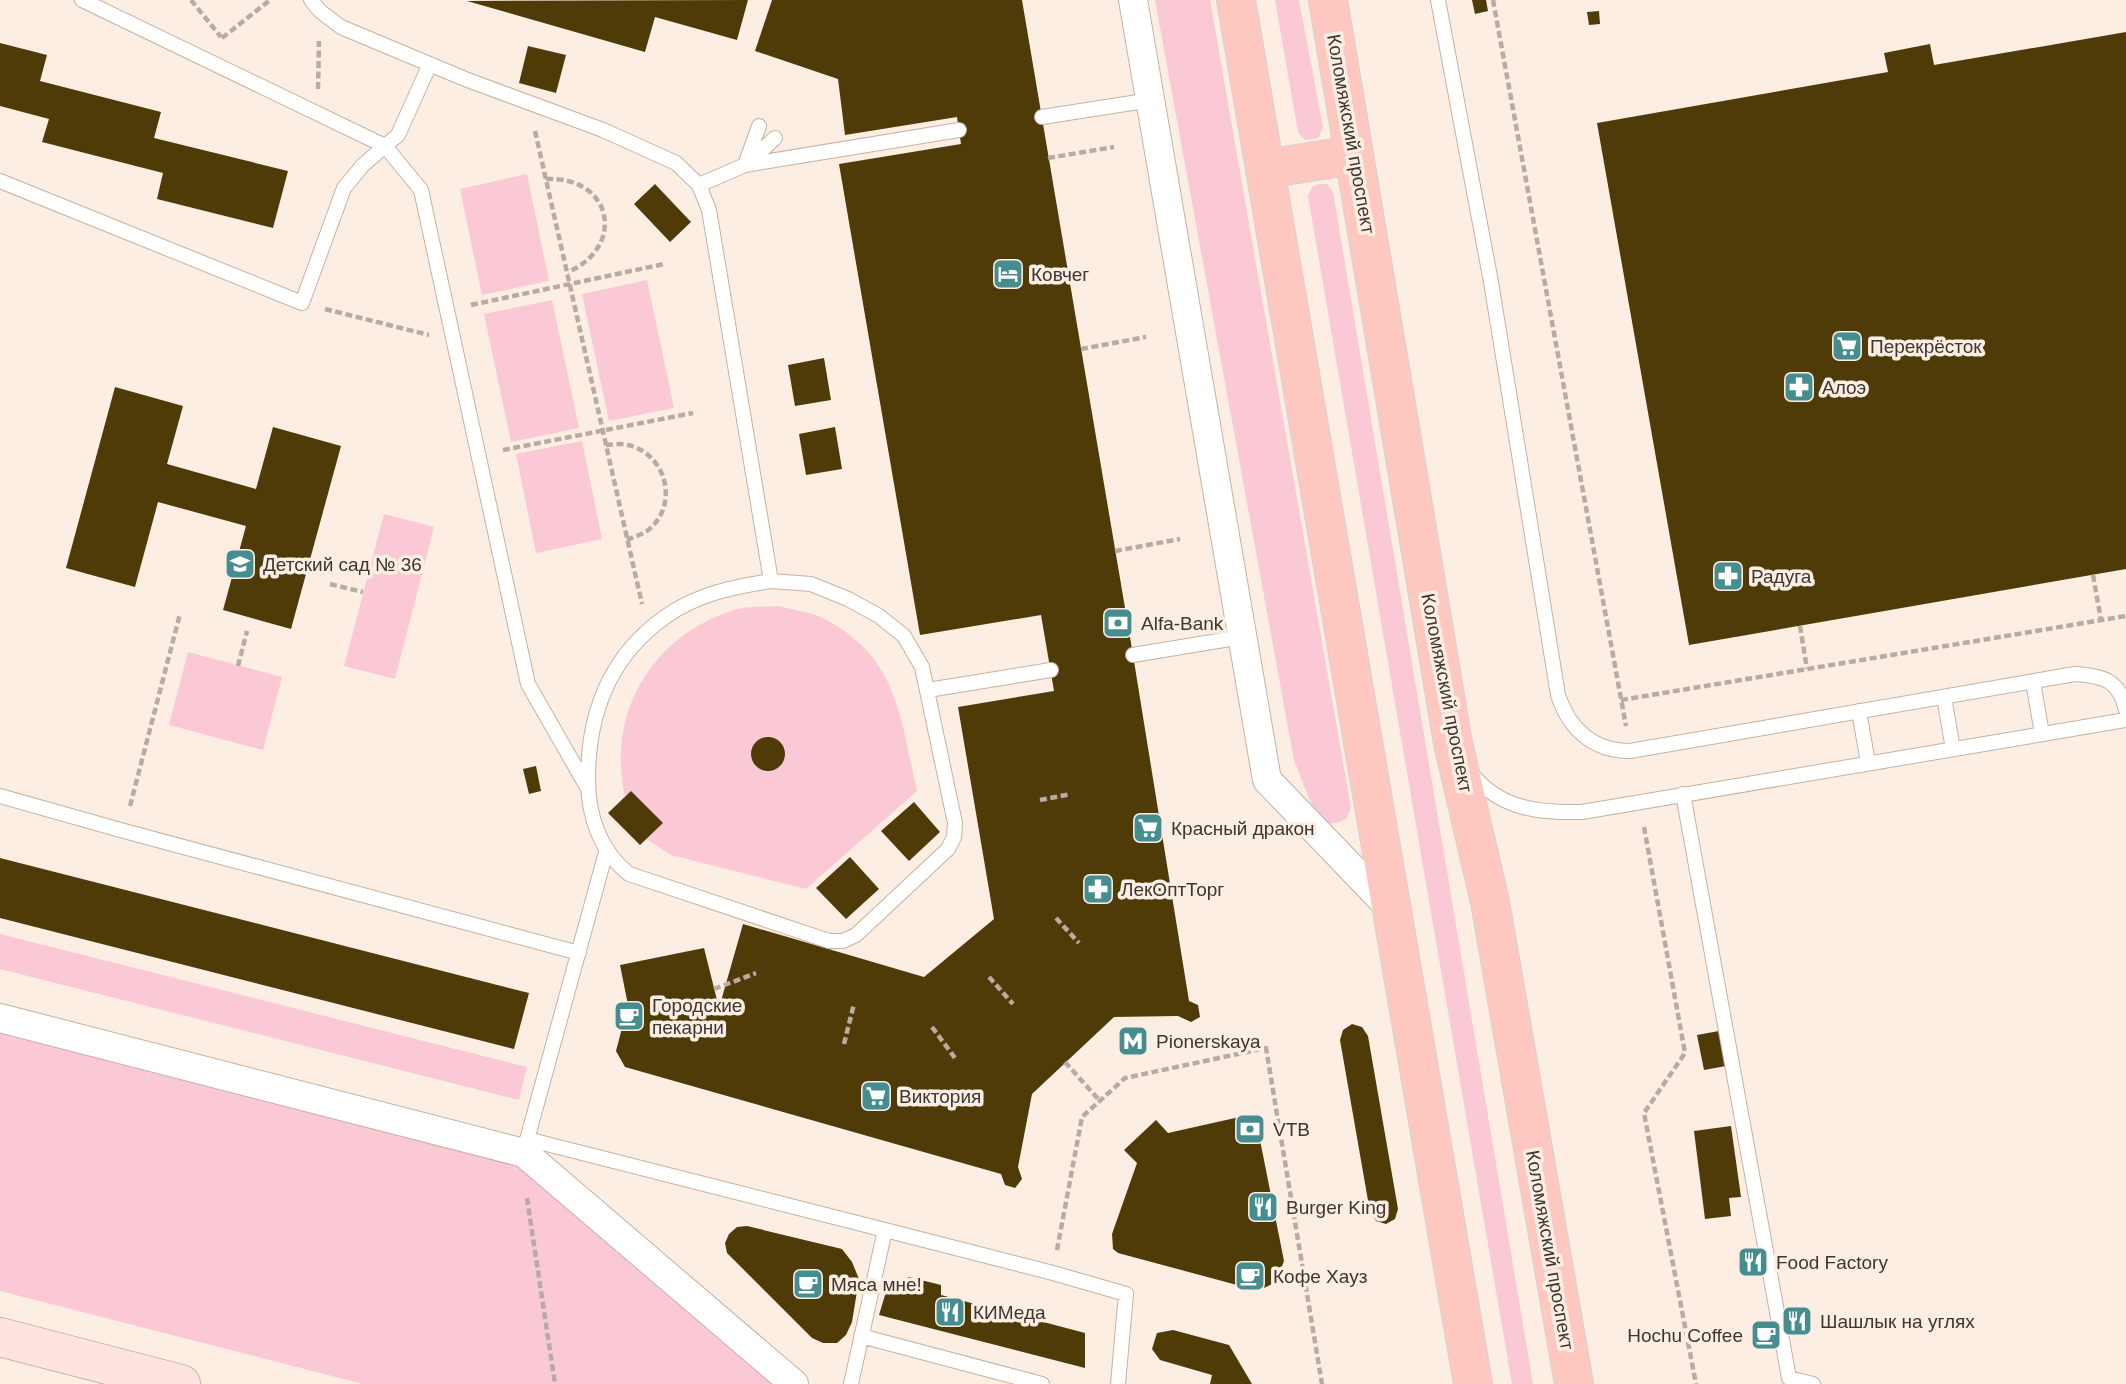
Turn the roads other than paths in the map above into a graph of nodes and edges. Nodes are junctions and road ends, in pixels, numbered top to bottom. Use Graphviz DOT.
graph roads {
  1 [pos="82,0"];
  2 [pos="1133,0"];
  3 [pos="1236,0"];
  4 [pos="1328,0"];
  5 [pos="1438,0"];
  6 [pos="315,5"];
  7 [pos="430,64"];
  8 [pos="1151,100"];
  9 [pos="1042,117"];
  10 [pos="759,126"];
  11 [pos="959,131"];
  12 [pos="775,138"];
  13 [pos="385,146"];
  14 [pos="1354,155"];
  15 [pos="745,165"];
  16 [pos="1265,169"];
  17 [pos="0,181"];
  18 [pos="699,185"];
  19 [pos="771,581"];
  20 [pos="1242,637"];
  21 [pos="1133,655"];
  22 [pos="1051,670"];
  23 [pos="2033,682"];
  24 [pos="928,690"];
  25 [pos="1944,697"];
  26 [pos="2126,710"];
  27 [pos="1859,711"];
  28 [pos="2126,720"];
  29 [pos="2042,734"];
  30 [pos="1453,743"];
  31 [pos="1953,749"];
  32 [pos="1868,763"];
  33 [pos="588,788"];
  34 [pos="1683,794"];
  35 [pos="0,796"];
  36 [pos="606,852"];
  37 [pos="1394,912"];
  38 [pos="579,953"];
  39 [pos="0,1018"];
  40 [pos="525,1146"];
  41 [pos="885,1230"];
  42 [pos="861,1336"];
  43 [pos="0,1337"];
  44 [pos="181,1384"];
  45 [pos="794,1384"];
  46 [pos="850,1384"];
  47 [pos="1042,1384"];
  48 [pos="1118,1384"];
  49 [pos="1473,1384"];
  50 [pos="1574,1384"];
  51 [pos="1813,1384"];
  1 -- 13 [label="lane"];
  2 -- 8 [label="street"];
  3 -- 16 [label="main road"];
  4 -- 14 [label="main road, Коломяжский проспект"];
  5 -- 27 [label="lane"];
  6 -- 7 [label="lane"];
  7 -- 13 [label="lane"];
  7 -- 18 [label="lane"];
  8 -- 9 [label="lane"];
  8 -- 20 [label="street"];
  10 -- 15 [label="lane"];
  11 -- 15 [label="lane"];
  12 -- 15 [label="lane"];
  13 -- 17 [label="lane"];
  13 -- 33 [label="lane"];
  14 -- 16 [label="main road"];
  14 -- 30 [label="main road, Коломяжский проспект"];
  15 -- 18 [label="lane"];
  16 -- 37 [label="main road"];
  18 -- 19 [label="lane"];
  19 -- 24 [label="lane"];
  19 -- 33 [label="lane"];
  20 -- 21 [label="lane"];
  20 -- 37 [label="street"];
  22 -- 24 [label="lane"];
  23 -- 25 [label="lane"];
  23 -- 26 [label="lane"];
  23 -- 29 [label="lane"];
  24 -- 36 [label="lane"];
  25 -- 27 [label="lane"];
  25 -- 31 [label="lane"];
  27 -- 32 [label="lane"];
  28 -- 29 [label="lane"];
  29 -- 31 [label="lane"];
  30 -- 34 [label="lane"];
  30 -- 50 [label="main road, Коломяжский проспект"];
  31 -- 32 [label="lane"];
  32 -- 34 [label="lane"];
  33 -- 36 [label="lane"];
  34 -- 51 [label="lane"];
  35 -- 38 [label="lane"];
  36 -- 38 [label="lane"];
  37 -- 49 [label="main road"];
  38 -- 40 [label="lane"];
  39 -- 40 [label="street"];
  40 -- 41 [label="lane"];
  40 -- 45 [label="street"];
  41 -- 42 [label="lane"];
  41 -- 48 [label="lane"];
  42 -- 46 [label="lane"];
  42 -- 47 [label="lane"];
  43 -- 44 [label="main road"];
}
